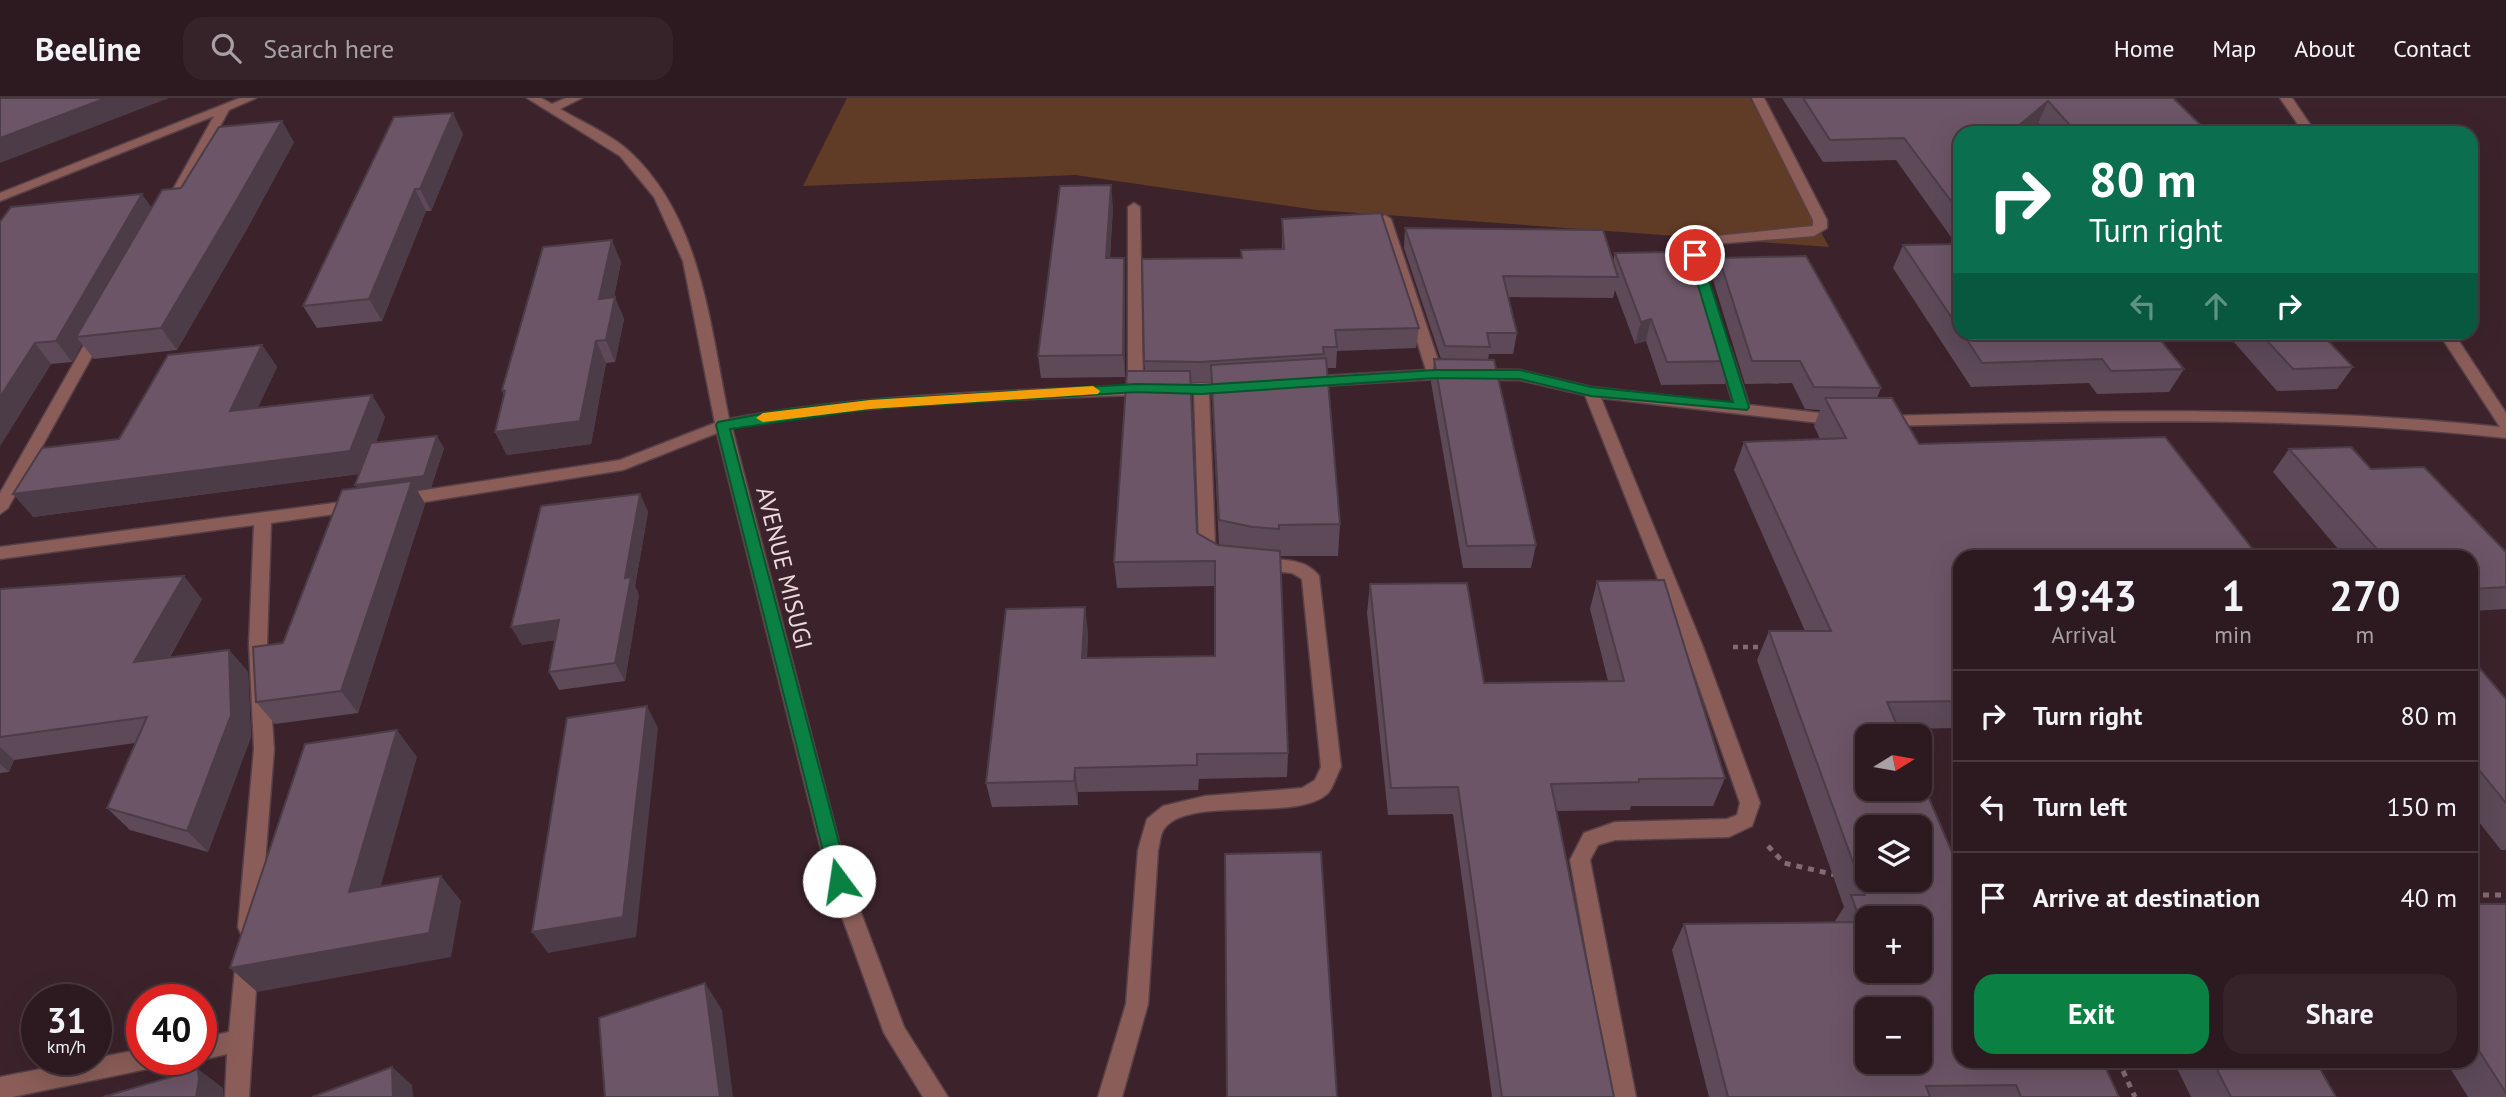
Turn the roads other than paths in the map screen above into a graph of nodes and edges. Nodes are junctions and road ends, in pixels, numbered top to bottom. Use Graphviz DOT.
graph roads {
  1 [pos="250,98"];
  2 [pos="533,98"];
  3 [pos="576,98"];
  4 [pos="1758,98"];
  5 [pos="2286,98"];
  6 [pos="553,108"];
  7 [pos="224,109"];
  8 [pos="2305,126"];
  9 [pos="0,197"];
  10 [pos="1134,207"];
  11 [pos="163,218"];
  12 [pos="1385,219"];
  13 [pos="1707,293"];
  14 [pos="109,314"];
  15 [pos="1718,331"];
  16 [pos="2450,340"];
  17 [pos="1435,374"];
  18 [pos="1286,383"];
  19 [pos="1245,386"];
  20 [pos="1136,388"];
  21 [pos="1201,390"];
  22 [pos="1591,391"];
  23 [pos="1742,407"];
  24 [pos="723,425"];
  25 [pos="2506,425"];
  26 [pos="2506,433"];
  27 [pos="0,508"];
  28 [pos="263,519"];
  29 [pos="0,553"];
  30 [pos="239,1041"];
  31 [pos="217,1046"];
  32 [pos="126,1063"];
  33 [pos="0,1088"];
  34 [pos="237,1097"];
  35 [pos="936,1097"];
  36 [pos="1110,1097"];
  37 [pos="1624,1097"];
  1 -- 7 [label="street"];
  2 -- 6 [label="street, AVENUE MISUGI"];
  3 -- 6 [label="street"];
  4 -- 13 [label="street"];
  5 -- 8 [label="street"];
  6 -- 24 [label="street, AVENUE MISUGI"];
  7 -- 9 [label="street"];
  7 -- 11 [label="street"];
  10 -- 20 [label="street"];
  12 -- 17 [label="street"];
  14 -- 27 [label="street"];
  15 -- 23 [label="street"];
  16 -- 25 [label="street"];
  17 -- 18 [label="street"];
  17 -- 22 [label="street"];
  19 -- 21 [label="street"];
  20 -- 21 [label="street"];
  20 -- 24 [label="street"];
  21 -- 36 [label="street"];
  22 -- 23 [label="street"];
  22 -- 37 [label="street"];
  23 -- 26 [label="street"];
  24 -- 28 [label="street"];
  24 -- 35 [label="street, AVENUE MISUGI"];
  28 -- 29 [label="street"];
  28 -- 30 [label="street"];
  30 -- 31 [label="street"];
  30 -- 34 [label="street"];
  32 -- 33 [label="street"];
}
